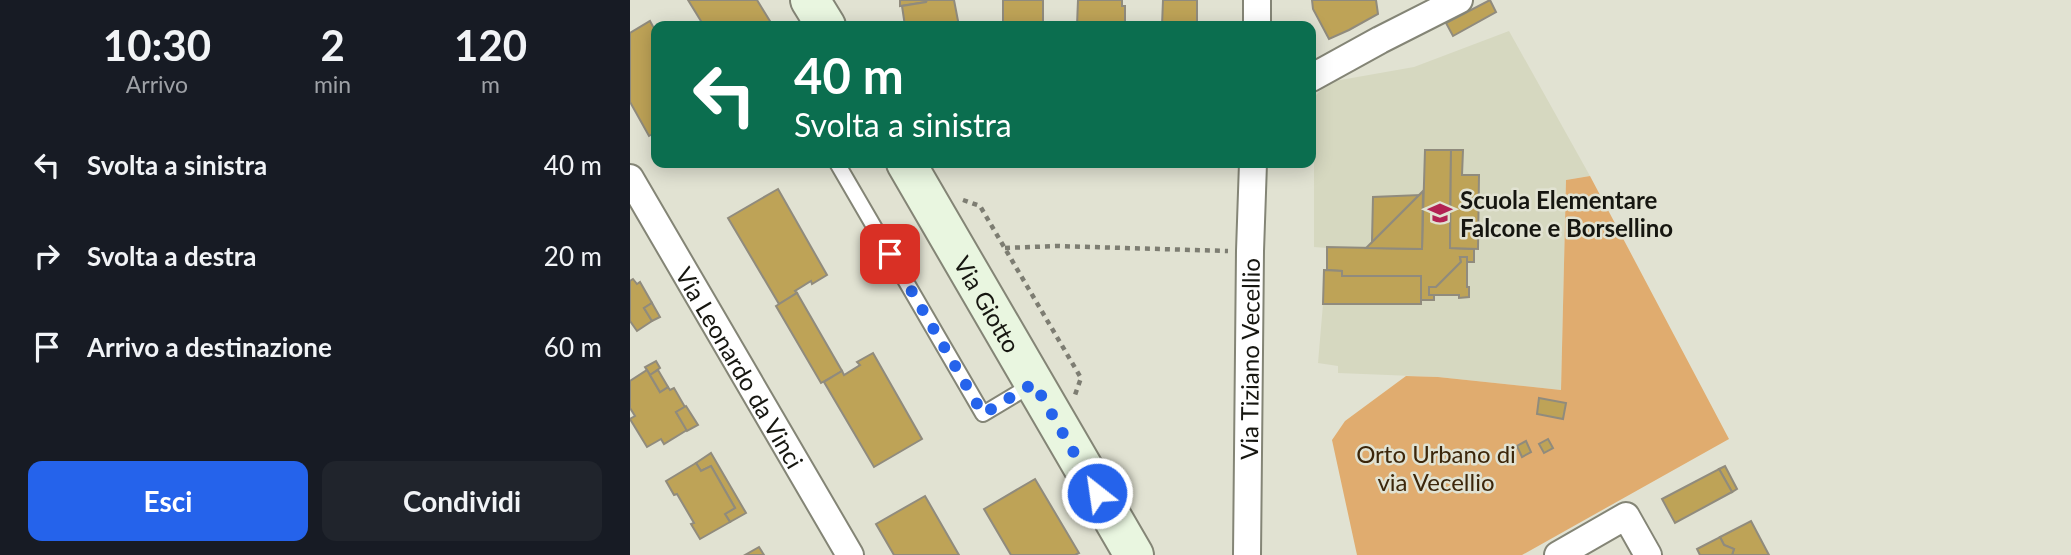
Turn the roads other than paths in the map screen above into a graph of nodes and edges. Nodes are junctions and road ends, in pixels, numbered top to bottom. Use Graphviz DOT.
graph roads {
  1 [pos="810,0"];
  2 [pos="1257,0"];
  3 [pos="1459,0"];
  4 [pos="823,21"];
  5 [pos="1257,21"];
  6 [pos="1316,75"];
  7 [pos="840,168"];
  8 [pos="909,168"];
  9 [pos="1253,168"];
  10 [pos="630,178"];
  11 [pos="1034,383"];
  12 [pos="850,555"];
  13 [pos="1134,555"];
  14 [pos="1248,555"];
  15 [pos="1558,555"];
  16 [pos="1648,555"];
  1 -- 4 [label="street"];
  2 -- 5 [label="street"];
  3 -- 6 [label="street"];
  7 -- 11 [label="lane"];
  8 -- 11 [label="street, Via Giotto"];
  9 -- 14 [label="street, Via Tiziano Vecellio"];
  10 -- 12 [label="street, Via Leonardo da Vinci"];
  11 -- 13 [label="street, Via Giotto"];
  15 -- 16 [label="street"];
}
